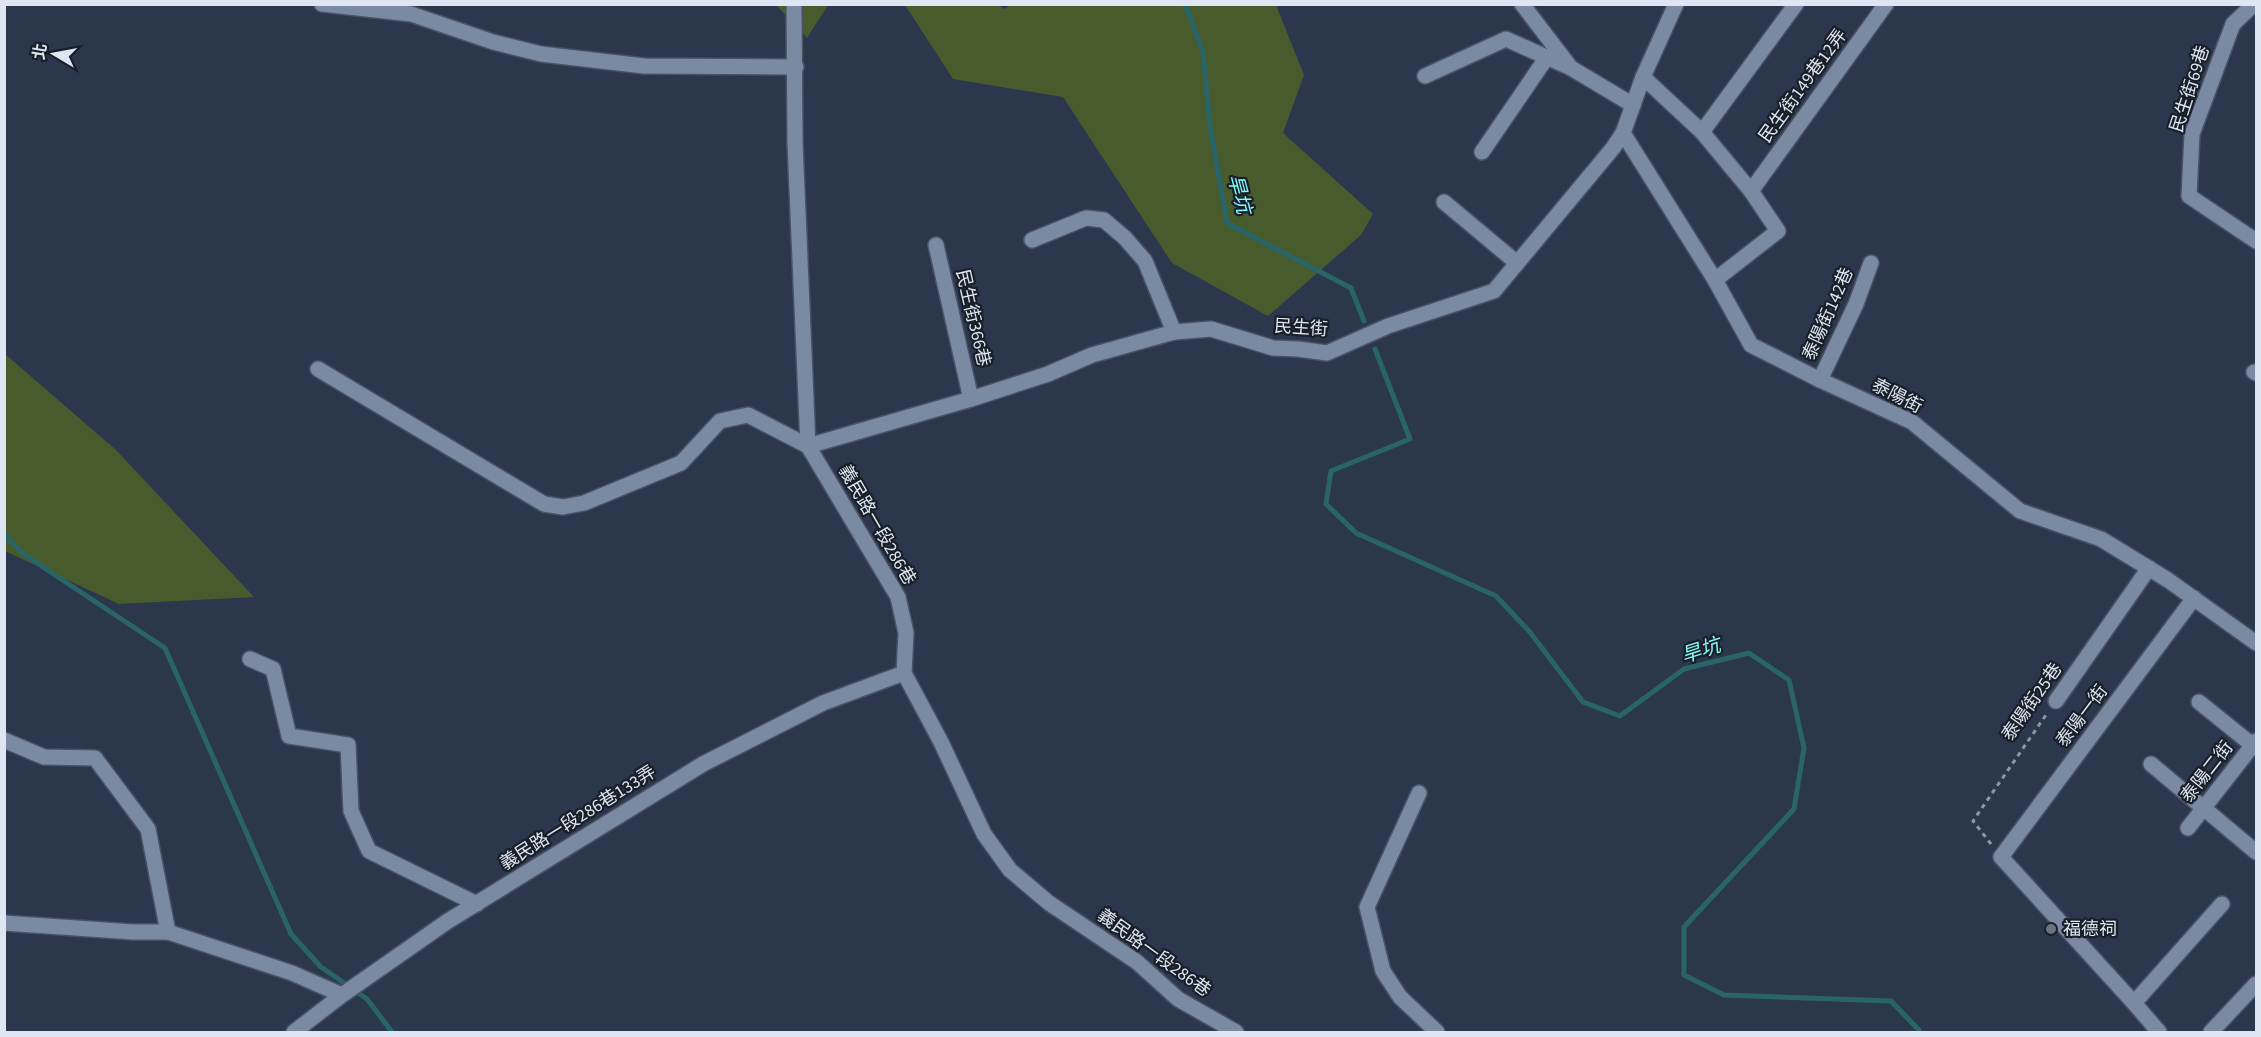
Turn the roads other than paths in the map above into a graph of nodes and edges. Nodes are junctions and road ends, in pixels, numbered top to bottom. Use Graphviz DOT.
graph roads {
  1 [pos="322,4"];
  2 [pos="794,4"];
  3 [pos="1522,4"];
  4 [pos="1676,4"];
  5 [pos="1796,4"];
  6 [pos="1886,4"];
  7 [pos="2254,4"];
  8 [pos="1547,57"];
  9 [pos="796,67"];
  10 [pos="1571,68"];
  11 [pos="1425,76"];
  12 [pos="1643,76"];
  13 [pos="1633,105"];
  14 [pos="1702,132"];
  15 [pos="1623,133"];
  16 [pos="1482,152"];
  17 [pos="1751,191"];
  18 [pos="1444,202"];
  19 [pos="1032,240"];
  20 [pos="2256,241"];
  21 [pos="936,245"];
  22 [pos="1516,263"];
  23 [pos="1871,263"];
  24 [pos="1715,280"];
  25 [pos="1174,332"];
  26 [pos="318,369"];
  27 [pos="1820,380"];
  28 [pos="971,399"];
  29 [pos="808,446"];
  30 [pos="2149,568"];
  31 [pos="2194,598"];
  32 [pos="2256,643"];
  33 [pos="250,659"];
  34 [pos="903,673"];
  35 [pos="2056,701"];
  36 [pos="2199,702"];
  37 [pos="4,740"];
  38 [pos="2255,745"];
  39 [pos="2151,764"];
  40 [pos="1419,793"];
  41 [pos="2204,808"];
  42 [pos="2188,828"];
  43 [pos="2256,852"];
  44 [pos="477,904"];
  45 [pos="2222,904"];
  46 [pos="4,922"];
  47 [pos="168,932"];
  48 [pos="2256,984"];
  49 [pos="343,994"];
  50 [pos="2134,1003"];
  51 [pos="294,1032"];
  52 [pos="1236,1032"];
  53 [pos="1437,1032"];
  54 [pos="2159,1032"];
  55 [pos="2211,1032"];
  1 -- 9 [label="street"];
  2 -- 9 [label="street, 義民路一段286巷"];
  3 -- 10 [label="street"];
  4 -- 12 [label="street, 民生街"];
  5 -- 14 [label="street"];
  6 -- 17 [label="street, 民生街149巷12弄"];
  7 -- 20 [label="street, 民生街69巷"];
  8 -- 10 [label="street"];
  8 -- 11 [label="street"];
  8 -- 16 [label="street"];
  9 -- 29 [label="street, 義民路一段286巷"];
  10 -- 13 [label="street"];
  12 -- 13 [label="street, 民生街"];
  12 -- 14 [label="street"];
  13 -- 15 [label="street, 民生街"];
  14 -- 17 [label="street"];
  15 -- 22 [label="street, 民生街"];
  15 -- 24 [label="street, 泰陽街"];
  17 -- 24 [label="street"];
  18 -- 22 [label="street"];
  19 -- 25 [label="street"];
  21 -- 28 [label="street, 民生街366巷"];
  22 -- 25 [label="street, 民生街"];
  23 -- 27 [label="street, 泰陽街142巷"];
  24 -- 27 [label="street, 泰陽街"];
  25 -- 28 [label="street, 民生街"];
  26 -- 29 [label="street"];
  27 -- 30 [label="street, 泰陽街"];
  28 -- 29 [label="street, 民生街"];
  29 -- 34 [label="street, 義民路一段286巷"];
  30 -- 31 [label="street, 泰陽街"];
  30 -- 35 [label="street, 泰陽街25巷"];
  31 -- 32 [label="street, 泰陽街"];
  31 -- 50 [label="street, 泰陽一街"];
  33 -- 44 [label="street"];
  34 -- 44 [label="street, 義民路一段286巷133弄"];
  34 -- 52 [label="street, 義民路一段286巷"];
  36 -- 38 [label="street"];
  37 -- 47 [label="street"];
  38 -- 41 [label="street, 泰陽二街"];
  39 -- 41 [label="street"];
  40 -- 53 [label="street"];
  41 -- 42 [label="street, 泰陽二街"];
  41 -- 43 [label="street"];
  44 -- 49 [label="street, 義民路一段286巷133弄"];
  45 -- 50 [label="street"];
  46 -- 47 [label="street"];
  47 -- 49 [label="street"];
  48 -- 55 [label="street"];
  49 -- 51 [label="street, 義民路一段286巷133弄"];
  50 -- 54 [label="street"];
}
